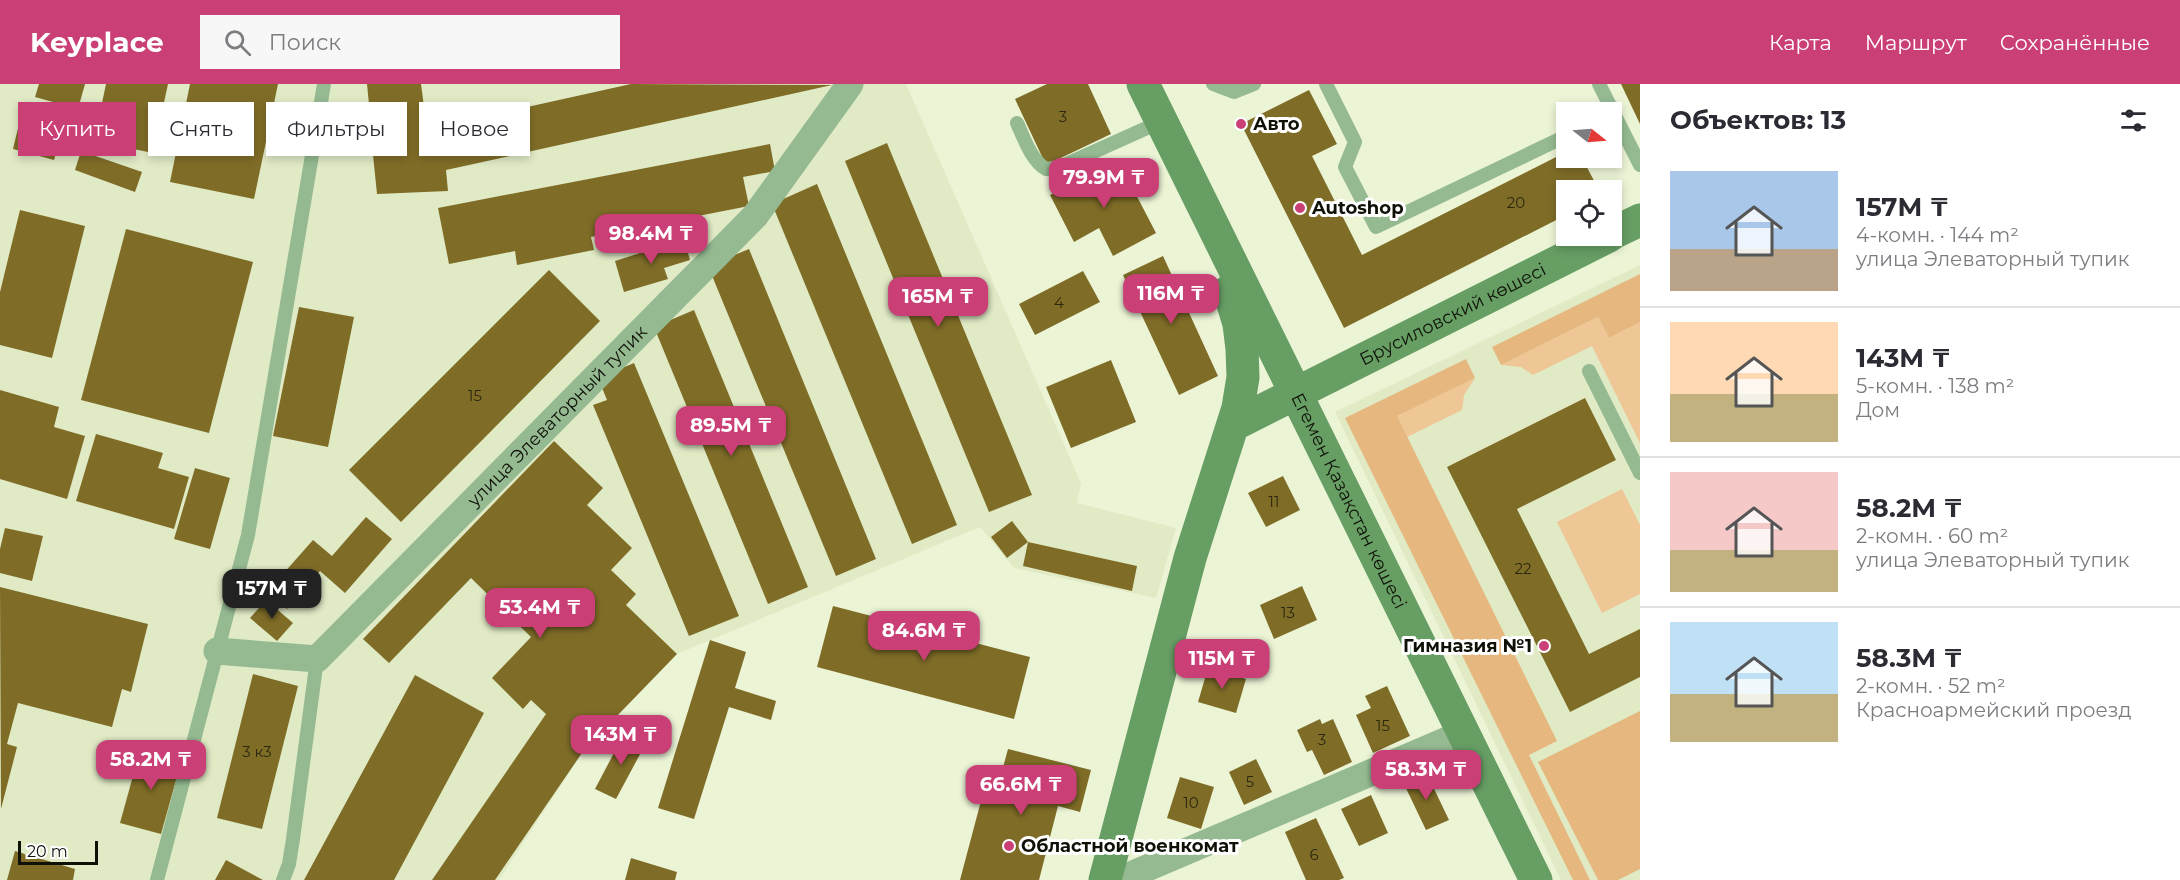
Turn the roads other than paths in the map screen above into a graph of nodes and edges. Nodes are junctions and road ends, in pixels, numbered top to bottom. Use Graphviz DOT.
graph roads {
  1 [pos="324,84"];
  2 [pos="850,84"];
  3 [pos="1128,84"];
  4 [pos="1143,84"];
  5 [pos="1214,84"];
  6 [pos="1254,84"];
  7 [pos="1326,84"];
  8 [pos="1599,84"];
  9 [pos="1017,123"];
  10 [pos="1149,127"];
  11 [pos="1556,141"];
  12 [pos="1640,165"];
  13 [pos="1640,220"];
  14 [pos="1622,229"];
  15 [pos="1588,246"];
  16 [pos="1216,260"];
  17 [pos="1589,370"];
  18 [pos="1296,393"];
  19 [pos="1237,423"];
  20 [pos="1323,448"];
  21 [pos="1640,473"];
  22 [pos="217,651"];
  23 [pos="317,659"];
  24 [pos="1464,733"];
  25 [pos="157,880"];
  26 [pos="283,880"];
  27 [pos="1105,880"];
  28 [pos="1119,880"];
  29 [pos="1536,880"];
  1 -- 22 [label="lane"];
  2 -- 23 [label="street, улица Элеваторный тупик"];
  3 -- 10 [label="main road, Егемен Қазақстан көшесі"];
  4 -- 18 [label="main road"];
  5 -- 6 [label="lane"];
  7 -- 11 [label="lane"];
  8 -- 12 [label="lane"];
  9 -- 10 [label="lane"];
  10 -- 16 [label="main road, Егемен Қазақстан көшесі"];
  13 -- 14 [label="main road, Брусиловский көшесі"];
  15 -- 18 [label="main road, Брусиловский көшесі"];
  16 -- 18 [label="main road, Егемен Қазақстан көшесі"];
  16 -- 19 [label="main road, Егемен Қазақстан көшесі"];
  17 -- 21 [label="lane"];
  18 -- 19 [label="main road, Брусиловский көшесі"];
  18 -- 20 [label="main road, Егемен Қазақстан көшесі"];
  19 -- 20 [label="main road"];
  19 -- 27 [label="main road, Егемен Қазақстан көшесі"];
  20 -- 24 [label="main road, Егемен Қазақстан көшесі"];
  22 -- 23 [label="street"];
  22 -- 25 [label="lane"];
  23 -- 26 [label="lane"];
  24 -- 28 [label="street"];
  24 -- 29 [label="main road, Егемен Қазақстан көшесі"];
}
